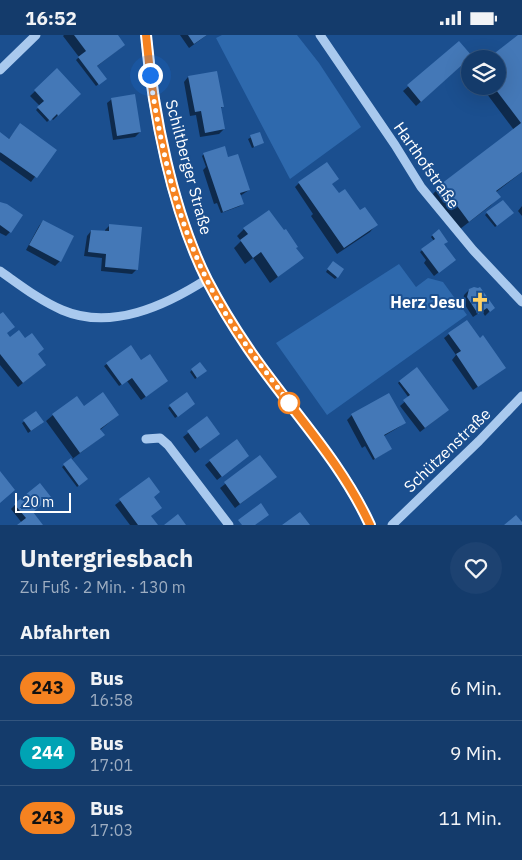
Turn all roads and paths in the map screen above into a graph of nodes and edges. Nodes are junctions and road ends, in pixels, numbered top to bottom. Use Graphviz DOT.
graph roads {
  1 [pos="36,35"];
  2 [pos="146,35"];
  3 [pos="320,35"];
  4 [pos="0,70"];
  5 [pos="0,271"];
  6 [pos="207,279"];
  7 [pos="522,302"];
  8 [pos="522,396"];
  9 [pos="146,439"];
  10 [pos="229,525"];
  11 [pos="370,525"];
  12 [pos="392,525"];
  1 -- 4 [label="street"];
  2 -- 6 [label="main road, Schiltberger Straße"];
  3 -- 7 [label="street, Harthofstraße"];
  5 -- 6 [label="street"];
  6 -- 11 [label="main road, Schiltberger Straße"];
  8 -- 12 [label="street, Schützenstraße"];
  9 -- 10 [label="street"];
}
